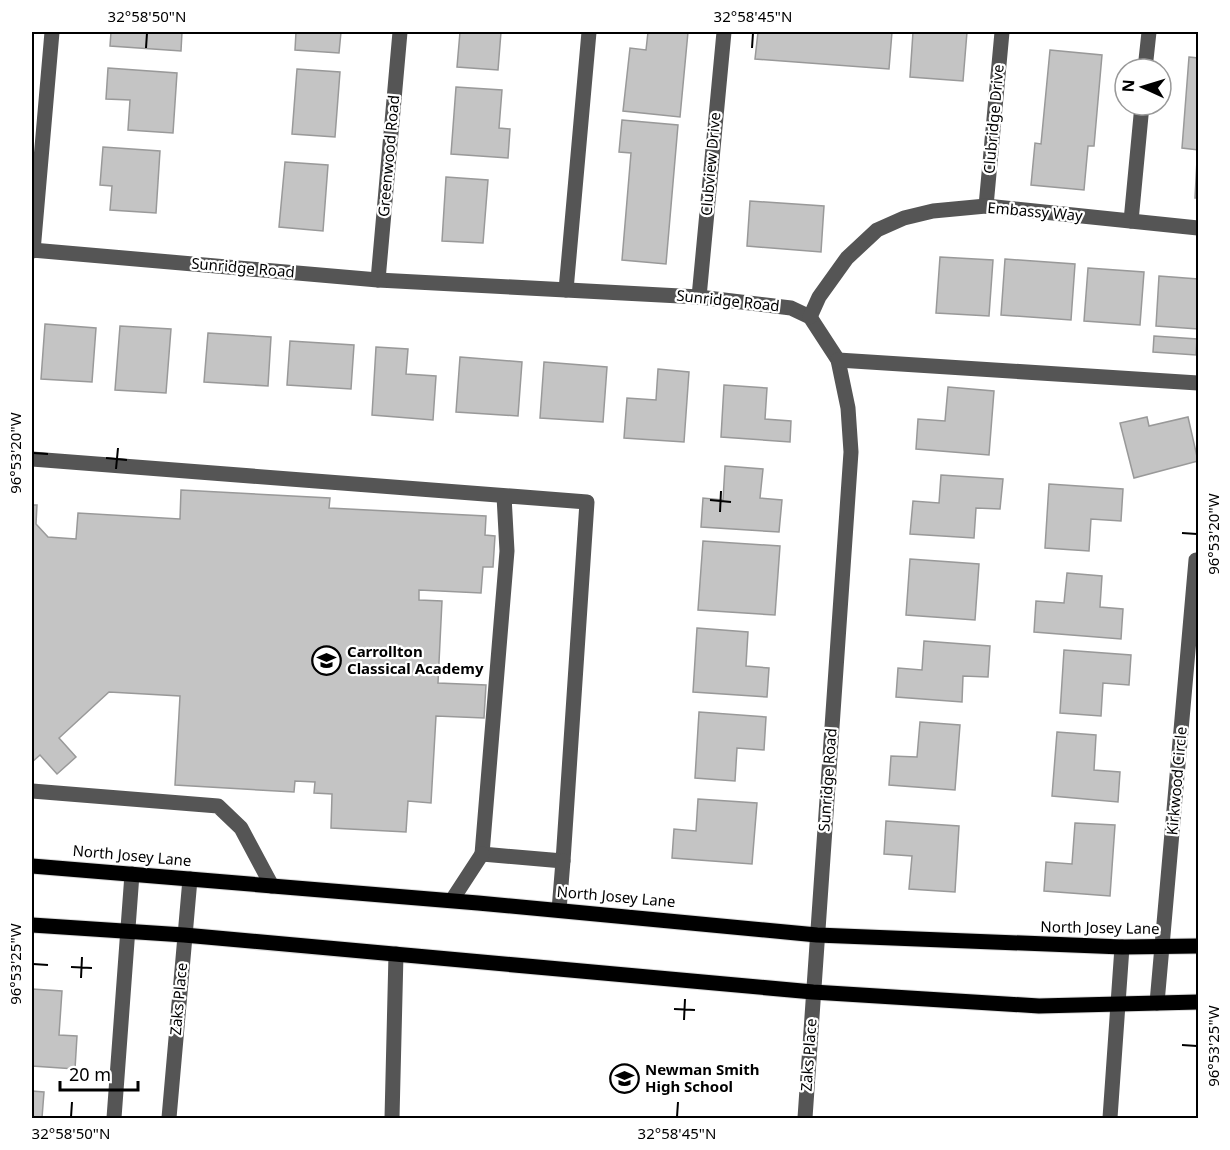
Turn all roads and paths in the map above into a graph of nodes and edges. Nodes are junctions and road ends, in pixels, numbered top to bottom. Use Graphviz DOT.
graph roads {
  1 [pos="52,32"];
  2 [pos="400,32"];
  3 [pos="589,32"];
  4 [pos="724,32"];
  5 [pos="1002,32"];
  6 [pos="1149,32"];
  7 [pos="1146,57"];
  8 [pos="1141,117"];
  9 [pos="986,206"];
  10 [pos="1131,221"];
  11 [pos="1198,228"];
  12 [pos="32,251"];
  13 [pos="378,279"];
  14 [pos="566,290"];
  15 [pos="699,297"];
  16 [pos="810,317"];
  17 [pos="837,360"];
  18 [pos="1198,383"];
  19 [pos="32,459"];
  20 [pos="504,496"];
  21 [pos="1196,560"];
  22 [pos="32,791"];
  23 [pos="482,854"];
  24 [pos="563,861"];
  25 [pos="32,866"];
  26 [pos="132,874"];
  27 [pos="190,879"];
  28 [pos="272,886"];
  29 [pos="452,900"];
  30 [pos="559,910"];
  31 [pos="32,925"];
  32 [pos="128,931"];
  33 [pos="184,935"];
  34 [pos="817,935"];
  35 [pos="1198,946"];
  36 [pos="1122,947"];
  37 [pos="1163,947"];
  38 [pos="396,954"];
  39 [pos="813,992"];
  40 [pos="1198,1002"];
  41 [pos="1118,1003"];
  42 [pos="1157,1003"];
  43 [pos="114,1119"];
  44 [pos="169,1119"];
  45 [pos="392,1119"];
  46 [pos="805,1119"];
  47 [pos="1110,1119"];
  1 -- 12 [label="street"];
  2 -- 13 [label="street, Greenwood Road"];
  3 -- 14 [label="street"];
  4 -- 15 [label="street, Clubview Drive"];
  5 -- 9 [label="street, Clubridge Drive"];
  6 -- 7 [label="street"];
  8 -- 10 [label="street"];
  9 -- 10 [label="street, Embassy Way"];
  9 -- 16 [label="street, Embassy Way"];
  10 -- 11 [label="street, Embassy Way"];
  12 -- 13 [label="street, Sunridge Road"];
  13 -- 14 [label="street, Sunridge Road"];
  14 -- 15 [label="street, Sunridge Road"];
  15 -- 16 [label="street, Sunridge Road"];
  16 -- 17 [label="street, Sunridge Road"];
  17 -- 18 [label="street"];
  17 -- 34 [label="street, Sunridge Road"];
  19 -- 20 [label="street"];
  20 -- 23 [label="street"];
  20 -- 24 [label="street"];
  21 -- 37 [label="street, Kirkwood Circle"];
  22 -- 28 [label="street"];
  23 -- 24 [label="street"];
  23 -- 29 [label="street"];
  24 -- 30 [label="street"];
  25 -- 26 [label="main road, North Josey Lane"];
  26 -- 27 [label="main road, North Josey Lane"];
  26 -- 32 [label="street"];
  27 -- 28 [label="main road, North Josey Lane"];
  27 -- 33 [label="street, Zaks Place"];
  28 -- 29 [label="main road, North Josey Lane"];
  29 -- 30 [label="main road, North Josey Lane"];
  30 -- 34 [label="main road, North Josey Lane"];
  31 -- 32 [label="main road"];
  32 -- 33 [label="main road"];
  32 -- 43 [label="street"];
  33 -- 38 [label="main road"];
  33 -- 44 [label="street, Zaks Place"];
  34 -- 36 [label="main road, North Josey Lane"];
  34 -- 39 [label="street, Sunridge Road"];
  35 -- 37 [label="main road, North Josey Lane"];
  36 -- 37 [label="main road, North Josey Lane"];
  36 -- 41 [label="street"];
  37 -- 42 [label="street, Kirkwood Circle"];
  38 -- 39 [label="main road"];
  38 -- 45 [label="street"];
  39 -- 41 [label="main road"];
  39 -- 46 [label="street, Zaks Place"];
  40 -- 42 [label="main road"];
  41 -- 42 [label="main road"];
  41 -- 47 [label="street"];
}
